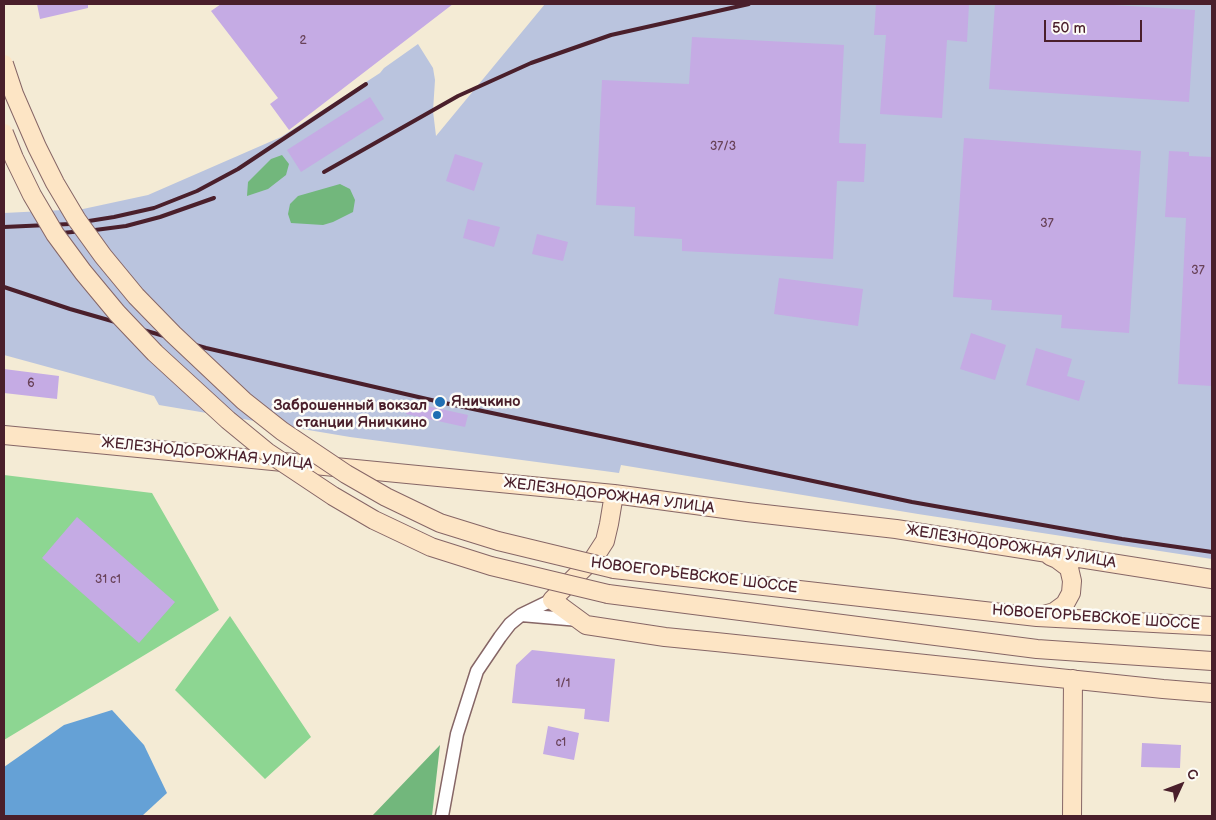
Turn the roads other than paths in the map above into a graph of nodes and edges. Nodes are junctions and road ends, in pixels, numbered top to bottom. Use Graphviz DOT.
graph roads {
  1 [pos="4,64"];
  2 [pos="4,133"];
  3 [pos="4,435"];
  4 [pos="614,494"];
  5 [pos="1041,551"];
  6 [pos="1212,580"];
  7 [pos="552,600"];
  8 [pos="522,615"];
  9 [pos="1037,617"];
  10 [pos="579,620"];
  11 [pos="1212,626"];
  12 [pos="1212,661"];
  13 [pos="1074,680"];
  14 [pos="1212,693"];
  15 [pos="442,816"];
  16 [pos="1072,816"];
  1 -- 9 [label="main road, НОВОЕГОРЬЕВСКОЕ ШОССЕ, bridge"];
  2 -- 12 [label="main road, НОВОЕГОРЬЕВСКОЕ ШОССЕ, bridge"];
  3 -- 4 [label="main road, ЖЕЛЕЗНОДОРОЖНАЯ УЛИЦА"];
  4 -- 5 [label="main road, ЖЕЛЕЗНОДОРОЖНАЯ УЛИЦА"];
  4 -- 7 [label="main road"];
  5 -- 6 [label="main road, ЖЕЛЕЗНОДОРОЖНАЯ УЛИЦА"];
  5 -- 9 [label="main road"];
  7 -- 8 [label="street"];
  7 -- 10 [label="main road"];
  8 -- 10 [label="street"];
  8 -- 15 [label="street"];
  9 -- 11 [label="main road, НОВОЕГОРЬЕВСКОЕ ШОССЕ"];
  10 -- 13 [label="main road"];
  13 -- 14 [label="main road"];
  13 -- 16 [label="main road"];
}
